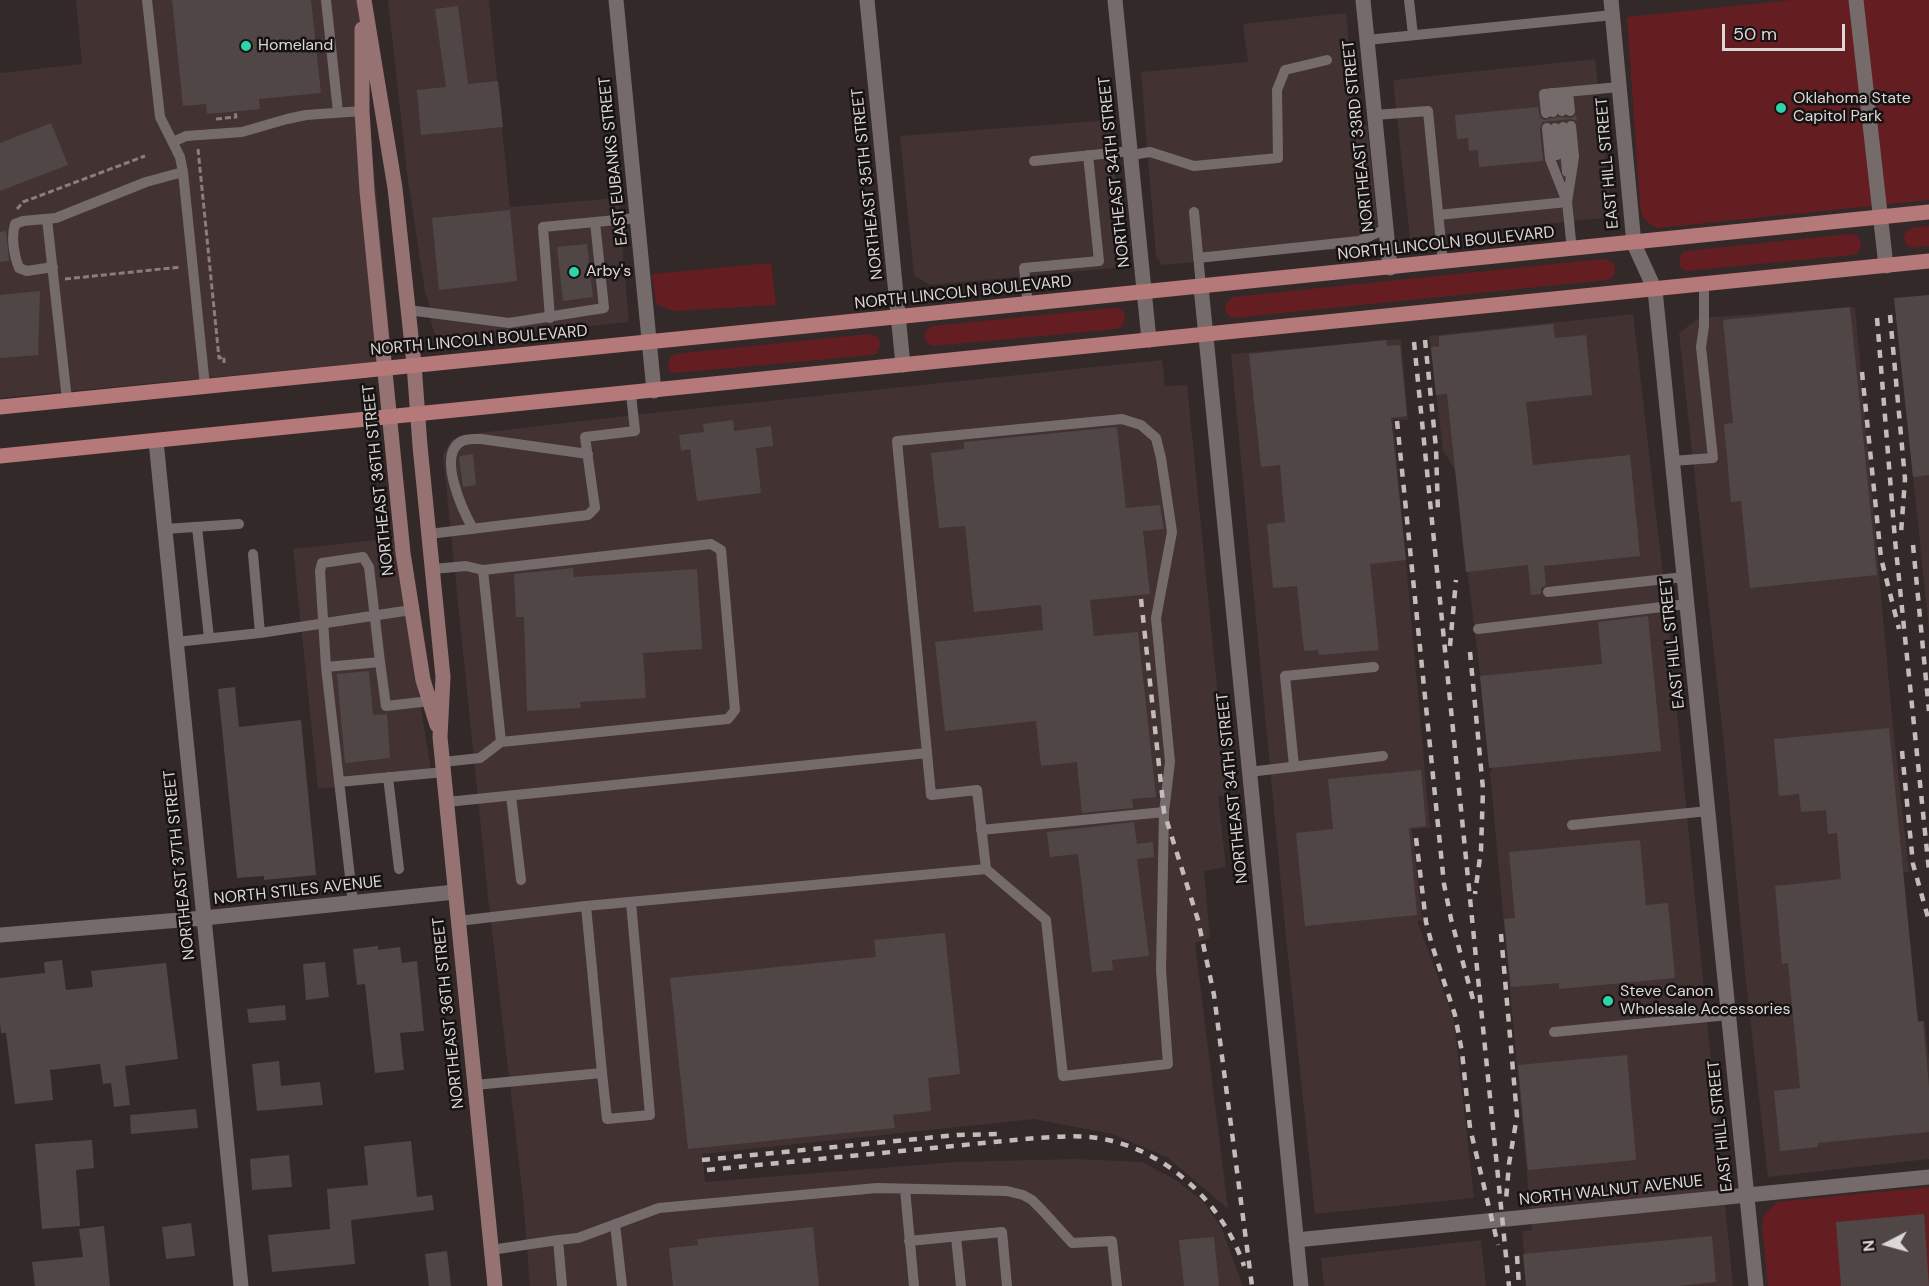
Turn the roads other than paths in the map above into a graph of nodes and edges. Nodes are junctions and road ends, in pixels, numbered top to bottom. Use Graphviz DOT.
graph roads {
  1 [pos="147,0"];
  2 [pos="326,0"];
  3 [pos="363,0"];
  4 [pos="616,0"];
  5 [pos="867,0"];
  6 [pos="1115,0"];
  7 [pos="1363,0"];
  8 [pos="1409,0"];
  9 [pos="1857,0"];
  10 [pos="1612,7"];
  11 [pos="330,34"];
  12 [pos="1413,35"];
  13 [pos="1367,40"];
  14 [pos="324,57"];
  15 [pos="1327,60"];
  16 [pos="326,78"];
  17 [pos="1619,87"];
  18 [pos="1560,93"];
  19 [pos="336,96"];
  20 [pos="362,111"];
  21 [pos="338,112"];
  22 [pos="1375,115"];
  23 [pos="173,142"];
  24 [pos="1131,153"];
  25 [pos="1088,155"];
  26 [pos="1034,161"];
  27 [pos="183,172"];
  28 [pos="1567,202"];
  29 [pos="1194,212"];
  30 [pos="1929,212"];
  31 [pos="1438,215"];
  32 [pos="1880,217"];
  33 [pos="637,218"];
  34 [pos="47,219"];
  35 [pos="595,222"];
  36 [pos="1386,229"];
  37 [pos="1634,244"];
  38 [pos="1572,250"];
  39 [pos="1198,258"];
  40 [pos="1929,261"];
  41 [pos="1443,263"];
  42 [pos="1886,266"];
  43 [pos="53,267"];
  44 [pos="1390,268"];
  45 [pos="1704,285"];
  46 [pos="1201,287"];
  47 [pos="1655,290"];
  48 [pos="1145,293"];
  49 [pos="1028,305"];
  50 [pos="408,310"];
  51 [pos="550,318"];
  52 [pos="899,318"];
  53 [pos="1205,335"];
  54 [pos="1149,340"];
  55 [pos="650,343"];
  56 [pos="414,364"];
  57 [pos="903,365"];
  58 [pos="386,368"];
  59 [pos="206,386"];
  60 [pos="654,391"];
  61 [pos="631,394"];
  62 [pos="68,400"];
  63 [pos="0,407"];
  64 [pos="417,415"];
  65 [pos="390,418"];
  66 [pos="156,441"];
  67 [pos="588,454"];
  68 [pos="0,456"];
  69 [pos="1672,461"];
  70 [pos="238,524"];
  71 [pos="197,527"];
  72 [pos="165,529"];
  73 [pos="473,529"];
  74 [pos="429,534"];
  75 [pos="253,554"];
  76 [pos="433,569"];
  77 [pos="483,570"];
  78 [pos="1684,577"];
  79 [pos="1548,592"];
  80 [pos="1687,604"];
  81 [pos="411,610"];
  82 [pos="374,616"];
  83 [pos="323,623"];
  84 [pos="1478,629"];
  85 [pos="260,633"];
  86 [pos="209,638"];
  87 [pos="176,642"];
  88 [pos="380,662"];
  89 [pos="326,667"];
  90 [pos="1374,667"];
  91 [pos="430,702"];
  92 [pos="440,737"];
  93 [pos="501,742"];
  94 [pos="927,753"];
  95 [pos="1383,756"];
  96 [pos="1294,766"];
  97 [pos="443,767"];
  98 [pos="1249,772"];
  99 [pos="388,777"];
  100 [pos="339,782"];
  101 [pos="511,796"];
  102 [pos="447,802"];
  103 [pos="1708,811"];
  104 [pos="1164,812"];
  105 [pos="1572,825"];
  106 [pos="981,831"];
  107 [pos="399,869"];
  108 [pos="986,869"];
  109 [pos="520,880"];
  110 [pos="455,892"];
  111 [pos="631,902"];
  112 [pos="353,903"];
  113 [pos="586,906"];
  114 [pos="204,918"];
  115 [pos="458,921"];
  116 [pos="0,935"];
  117 [pos="1728,1015"];
  118 [pos="1554,1032"];
  119 [pos="602,1073"];
  120 [pos="475,1085"];
  121 [pos="1929,1177"];
  122 [pos="905,1189"];
  123 [pos="1747,1195"];
  124 [pos="615,1224"];
  125 [pos="956,1237"];
  126 [pos="558,1240"];
  127 [pos="1296,1240"];
  128 [pos="909,1241"];
  129 [pos="491,1250"];
  130 [pos="241,1286"];
  131 [pos="495,1286"];
  132 [pos="562,1286"];
  133 [pos="622,1286"];
  134 [pos="914,1286"];
  135 [pos="961,1286"];
  136 [pos="1007,1286"];
  137 [pos="1117,1286"];
  138 [pos="1301,1286"];
  139 [pos="1756,1286"];
  1 -- 23 [label="lane"];
  2 -- 11 [label="lane"];
  3 -- 20 [label="main road, NORTHEAST 36TH STREET"];
  3 -- 50 [label="main road, NORTHEAST 36TH STREET"];
  4 -- 33 [label="street, EAST EUBANKS STREET"];
  5 -- 52 [label="street, NORTHEAST 35TH STREET"];
  6 -- 24 [label="street, NORTHEAST 34TH STREET"];
  7 -- 13 [label="street, NORTHEAST 33RD STREET"];
  8 -- 12 [label="lane"];
  9 -- 32 [label="street"];
  10 -- 12 [label="lane"];
  10 -- 17 [label="street, EAST HILL STREET"];
  11 -- 14 [label="lane"];
  11 -- 19 [label="lane"];
  12 -- 13 [label="lane"];
  13 -- 22 [label="street, NORTHEAST 33RD STREET"];
  15 -- 24 [label="lane"];
  16 -- 19 [label="lane"];
  17 -- 18 [label="lane"];
  17 -- 37 [label="street, EAST HILL STREET"];
  18 -- 18 [label="lane"];
  19 -- 21 [label="lane"];
  20 -- 21 [label="lane"];
  20 -- 58 [label="main road, NORTHEAST 36TH STREET"];
  21 -- 23 [label="lane"];
  22 -- 31 [label="lane"];
  22 -- 36 [label="street, NORTHEAST 33RD STREET"];
  23 -- 27 [label="lane"];
  24 -- 25 [label="lane"];
  24 -- 48 [label="street, NORTHEAST 34TH STREET"];
  25 -- 26 [label="lane"];
  25 -- 49 [label="lane"];
  27 -- 34 [label="lane"];
  27 -- 59 [label="lane"];
  28 -- 28 [label="lane"];
  28 -- 31 [label="lane"];
  28 -- 38 [label="lane"];
  29 -- 39 [label="lane"];
  30 -- 32 [label="main road, NORTH LINCOLN BOULEVARD"];
  31 -- 41 [label="lane"];
  32 -- 37 [label="main road, NORTH LINCOLN BOULEVARD"];
  32 -- 42 [label="street"];
  33 -- 35 [label="lane"];
  33 -- 55 [label="street, EAST EUBANKS STREET"];
  34 -- 43 [label="lane"];
  34 -- 43 [label="lane"];
  35 -- 51 [label="lane"];
  35 -- 51 [label="lane"];
  36 -- 39 [label="lane"];
  36 -- 44 [label="street, NORTHEAST 33RD STREET"];
  37 -- 38 [label="main road, NORTH LINCOLN BOULEVARD"];
  37 -- 47 [label="street, EAST HILL STREET"];
  38 -- 41 [label="main road, NORTH LINCOLN BOULEVARD"];
  39 -- 46 [label="lane"];
  40 -- 42 [label="main road"];
  41 -- 44 [label="main road, NORTH LINCOLN BOULEVARD"];
  42 -- 45 [label="main road"];
  43 -- 62 [label="lane"];
  44 -- 46 [label="main road, NORTH LINCOLN BOULEVARD"];
  45 -- 47 [label="main road"];
  45 -- 69 [label="lane"];
  46 -- 48 [label="main road, NORTH LINCOLN BOULEVARD"];
  46 -- 53 [label="street, NORTHEAST 34TH STREET"];
  47 -- 53 [label="main road"];
  47 -- 69 [label="street, EAST HILL STREET"];
  48 -- 49 [label="main road, NORTH LINCOLN BOULEVARD"];
  48 -- 54 [label="street, NORTHEAST 34TH STREET"];
  49 -- 52 [label="main road, NORTH LINCOLN BOULEVARD"];
  50 -- 51 [label="lane"];
  50 -- 56 [label="main road, NORTHEAST 36TH STREET"];
  52 -- 55 [label="main road, NORTH LINCOLN BOULEVARD"];
  52 -- 57 [label="street, NORTHEAST 35TH STREET"];
  53 -- 54 [label="main road"];
  53 -- 98 [label="street, NORTHEAST 34TH STREET"];
  54 -- 57 [label="main road"];
  55 -- 56 [label="main road, NORTH LINCOLN BOULEVARD"];
  55 -- 60 [label="street, EAST EUBANKS STREET"];
  56 -- 58 [label="main road, NORTH LINCOLN BOULEVARD"];
  56 -- 64 [label="main road, NORTHEAST 36TH STREET"];
  57 -- 60 [label="main road"];
  58 -- 59 [label="main road, NORTH LINCOLN BOULEVARD"];
  58 -- 65 [label="main road, NORTHEAST 36TH STREET"];
  59 -- 62 [label="main road, NORTH LINCOLN BOULEVARD"];
  60 -- 61 [label="main road"];
  61 -- 64 [label="main road"];
  61 -- 67 [label="lane"];
  62 -- 63 [label="main road, NORTH LINCOLN BOULEVARD"];
  64 -- 65 [label="main road"];
  64 -- 74 [label="main road, NORTHEAST 36TH STREET"];
  65 -- 66 [label="main road"];
  65 -- 81 [label="main road, NORTHEAST 36TH STREET"];
  66 -- 68 [label="main road"];
  66 -- 72 [label="street, NORTHEAST 37TH STREET"];
  67 -- 73 [label="lane"];
  67 -- 73 [label="lane"];
  69 -- 78 [label="street, EAST HILL STREET"];
  70 -- 71 [label="lane"];
  71 -- 72 [label="lane"];
  71 -- 86 [label="lane"];
  72 -- 87 [label="street, NORTHEAST 37TH STREET"];
  73 -- 74 [label="lane"];
  74 -- 76 [label="main road, NORTHEAST 36TH STREET"];
  75 -- 85 [label="lane"];
  76 -- 77 [label="lane"];
  76 -- 92 [label="main road, NORTHEAST 36TH STREET"];
  77 -- 93 [label="lane"];
  77 -- 93 [label="lane"];
  78 -- 79 [label="lane"];
  78 -- 80 [label="street, EAST HILL STREET"];
  80 -- 84 [label="lane"];
  80 -- 103 [label="street, EAST HILL STREET"];
  81 -- 82 [label="lane"];
  81 -- 91 [label="main road, NORTHEAST 36TH STREET"];
  82 -- 83 [label="lane"];
  82 -- 83 [label="lane"];
  82 -- 88 [label="lane"];
  83 -- 85 [label="lane"];
  83 -- 89 [label="lane"];
  85 -- 86 [label="lane"];
  86 -- 87 [label="lane"];
  87 -- 114 [label="street, NORTHEAST 37TH STREET"];
  88 -- 89 [label="lane"];
  88 -- 91 [label="lane"];
  89 -- 100 [label="lane"];
  90 -- 96 [label="lane"];
  91 -- 92 [label="main road, NORTHEAST 36TH STREET"];
  92 -- 97 [label="main road, NORTHEAST 36TH STREET"];
  93 -- 97 [label="lane"];
  94 -- 101 [label="lane"];
  94 -- 104 [label="lane"];
  94 -- 106 [label="lane"];
  95 -- 96 [label="lane"];
  96 -- 98 [label="lane"];
  97 -- 99 [label="lane"];
  97 -- 102 [label="main road, NORTHEAST 36TH STREET"];
  98 -- 127 [label="street, NORTHEAST 34TH STREET"];
  99 -- 100 [label="lane"];
  99 -- 107 [label="lane"];
  100 -- 112 [label="lane"];
  101 -- 102 [label="lane"];
  101 -- 109 [label="lane"];
  102 -- 110 [label="main road, NORTHEAST 36TH STREET"];
  103 -- 105 [label="lane"];
  103 -- 117 [label="street, EAST HILL STREET"];
  104 -- 106 [label="lane"];
  104 -- 108 [label="lane"];
  106 -- 108 [label="lane"];
  108 -- 111 [label="lane"];
  110 -- 112 [label="street, NORTH STILES AVENUE"];
  110 -- 115 [label="main road, NORTHEAST 36TH STREET"];
  111 -- 113 [label="lane"];
  111 -- 119 [label="lane"];
  112 -- 114 [label="street, NORTH STILES AVENUE"];
  113 -- 115 [label="lane"];
  113 -- 119 [label="lane"];
  114 -- 116 [label="street, NORTH STILES AVENUE"];
  114 -- 130 [label="street, NORTHEAST 37TH STREET"];
  115 -- 120 [label="main road, NORTHEAST 36TH STREET"];
  117 -- 118 [label="lane"];
  117 -- 123 [label="street, EAST HILL STREET"];
  119 -- 120 [label="lane"];
  120 -- 129 [label="main road, NORTHEAST 36TH STREET"];
  121 -- 123 [label="street, NORTH WALNUT AVENUE"];
  122 -- 124 [label="lane"];
  122 -- 128 [label="lane"];
  122 -- 137 [label="lane"];
  123 -- 127 [label="street, NORTH WALNUT AVENUE"];
  123 -- 139 [label="street, EAST HILL STREET"];
  124 -- 126 [label="lane"];
  124 -- 133 [label="lane"];
  125 -- 128 [label="lane"];
  125 -- 135 [label="lane"];
  125 -- 136 [label="lane"];
  126 -- 129 [label="lane"];
  126 -- 132 [label="lane"];
  127 -- 138 [label="street, NORTHEAST 34TH STREET"];
  128 -- 134 [label="lane"];
  129 -- 131 [label="main road, NORTHEAST 36TH STREET"];
}
